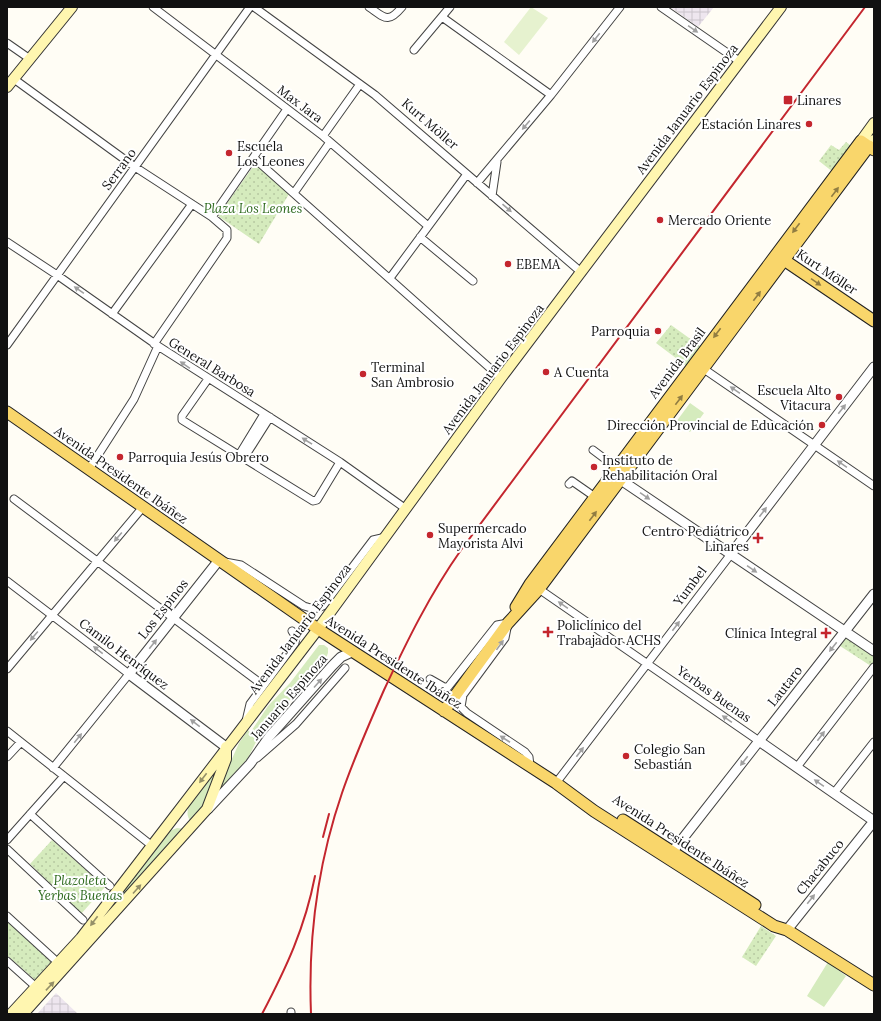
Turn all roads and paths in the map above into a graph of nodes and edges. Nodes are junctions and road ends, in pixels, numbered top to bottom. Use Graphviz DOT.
graph roads {
  1 [pos="72,7"];
  2 [pos="153,7"];
  3 [pos="250,7"];
  4 [pos="254,7"];
  5 [pos="369,7"];
  6 [pos="402,7"];
  7 [pos="450,7"];
  8 [pos="620,7"];
  9 [pos="661,7"];
  10 [pos="781,7"];
  11 [pos="442,17"];
  12 [pos="7,43"];
  13 [pos="414,50"];
  14 [pos="215,55"];
  15 [pos="30,58"];
  16 [pos="740,61"];
  17 [pos="14,79"];
  18 [pos="360,84"];
  19 [pos="7,87"];
  20 [pos="551,95"];
  21 [pos="287,109"];
  22 [pos="874,123"];
  23 [pos="323,136"];
  24 [pos="330,142"];
  25 [pos="869,144"];
  26 [pos="254,158"];
  27 [pos="498,158"];
  28 [pos="135,166"];
  29 [pos="466,174"];
  30 [pos="477,183"];
  31 [pos="294,193"];
  32 [pos="492,196"];
  33 [pos="192,204"];
  34 [pos="212,217"];
  35 [pos="428,226"];
  36 [pos="420,237"];
  37 [pos="7,242"];
  38 [pos="782,246"];
  39 [pos="784,260"];
  40 [pos="581,272"];
  41 [pos="57,275"];
  42 [pos="390,278"];
  43 [pos="473,281"];
  44 [pos="112,314"];
  45 [pos="874,321"];
  46 [pos="7,345"];
  47 [pos="156,345"];
  48 [pos="699,366"];
  49 [pos="874,367"];
  50 [pos="501,378"];
  51 [pos="208,379"];
  52 [pos="7,412"];
  53 [pos="267,416"];
  54 [pos="814,444"];
  55 [pos="593,450"];
  56 [pos="242,457"];
  57 [pos="340,462"];
  58 [pos="89,469"];
  59 [pos="616,474"];
  60 [pos="569,484"];
  61 [pos="874,486"];
  62 [pos="595,497"];
  63 [pos="14,499"];
  64 [pos="143,507"];
  65 [pos="406,509"];
  66 [pos="386,537"];
  67 [pos="731,554"];
  68 [pos="219,560"];
  69 [pos="97,561"];
  70 [pos="7,581"];
  71 [pos="539,589"];
  72 [pos="874,594"];
  73 [pos="52,615"];
  74 [pos="173,618"];
  75 [pos="508,623"];
  76 [pos="318,629"];
  77 [pos="292,631"];
  78 [pos="845,631"];
  79 [pos="874,651"];
  80 [pos="352,652"];
  81 [pos="647,664"];
  82 [pos="874,667"];
  83 [pos="345,668"];
  84 [pos="7,669"];
  85 [pos="129,674"];
  86 [pos="430,679"];
  87 [pos="263,685"];
  88 [pos="444,711"];
  89 [pos="246,721"];
  90 [pos="7,731"];
  91 [pos="759,741"];
  92 [pos="21,742"];
  93 [pos="874,742"];
  94 [pos="226,746"];
  95 [pos="7,757"];
  96 [pos="250,764"];
  97 [pos="530,766"];
  98 [pos="797,767"];
  99 [pos="53,768"];
  100 [pos="64,776"];
  101 [pos="556,783"];
  102 [pos="834,793"];
  103 [pos="207,809"];
  104 [pos="30,814"];
  105 [pos="874,821"];
  106 [pos="7,840"];
  107 [pos="151,845"];
  108 [pos="7,848"];
  109 [pos="672,856"];
  110 [pos="110,886"];
  111 [pos="7,916"];
  112 [pos="83,920"];
  113 [pos="786,930"];
  114 [pos="54,958"];
  115 [pos="7,960"];
  116 [pos="874,985"];
  117 [pos="36,987"];
  118 [pos="11,1014"];
  119 [pos="23,1014"];
  1 -- 15 [label="main road"];
  2 -- 14 [label="street, Max Jara"];
  3 -- 14 [label="street, Serrano"];
  4 -- 18 [label="street, Kurt Möller"];
  5 -- 6 [label="street"];
  7 -- 11 [label="street"];
  8 -- 20 [label="street, one-way"];
  9 -- 16 [label="street, one-way"];
  10 -- 16 [label="main road, Avenida Januario Espinoza"];
  11 -- 13 [label="street"];
  11 -- 20 [label="street"];
  12 -- 15 [label="street"];
  14 -- 21 [label="street, Max Jara"];
  14 -- 28 [label="street, Serrano"];
  15 -- 17 [label="main road"];
  16 -- 40 [label="main road, Avenida Januario Espinoza"];
  17 -- 19 [label="main road"];
  17 -- 28 [label="street"];
  18 -- 23 [label="street"];
  18 -- 29 [label="street, Kurt Möller"];
  20 -- 27 [label="street, one-way"];
  21 -- 23 [label="street, Max Jara"];
  21 -- 26 [label="street"];
  22 -- 25 [label="main road, Avenida Brasil"];
  23 -- 24 [label="street, Max Jara"];
  24 -- 31 [label="street"];
  24 -- 35 [label="street, Max Jara"];
  25 -- 38 [label="main road, Avenida Brasil, one-way"];
  39 -- 25 [label="main road, Avenida Brasil, one-way"];
  26 -- 31 [label="street"];
  26 -- 34 [label="street"];
  27 -- 30 [label="street"];
  27 -- 32 [label="street"];
  28 -- 33 [label="street"];
  28 -- 41 [label="street, Serrano"];
  29 -- 30 [label="street, Kurt Möller"];
  29 -- 35 [label="street"];
  30 -- 32 [label="street, Kurt Möller"];
  31 -- 42 [label="street"];
  32 -- 40 [label="street, Kurt Möller, one-way"];
  33 -- 34 [label="street"];
  33 -- 44 [label="street"];
  34 -- 47 [label="street"];
  35 -- 36 [label="street"];
  36 -- 42 [label="street"];
  36 -- 43 [label="street"];
  37 -- 41 [label="street, General Barbosa"];
  38 -- 39 [label="main road"];
  38 -- 48 [label="main road, Avenida Brasil, one-way"];
  39 -- 45 [label="main road, Kurt Möller, one-way"];
  48 -- 39 [label="main road, Avenida Brasil, one-way"];
  40 -- 50 [label="main road, Avenida Januario Espinoza"];
  44 -- 41 [label="street, General Barbosa, one-way"];
  41 -- 46 [label="street, Serrano"];
  42 -- 50 [label="street"];
  44 -- 47 [label="street, General Barbosa"];
  51 -- 47 [label="street, General Barbosa, one-way"];
  47 -- 58 [label="street"];
  54 -- 48 [label="street, one-way"];
  48 -- 59 [label="main road, Avenida Brasil"];
  54 -- 49 [label="street, Yumbel, one-way"];
  50 -- 65 [label="main road, Avenida Januario Espinoza"];
  51 -- 53 [label="street, General Barbosa"];
  51 -- 56 [label="street"];
  52 -- 58 [label="main road, Avenida Presidente Ibáñez"];
  53 -- 56 [label="street"];
  57 -- 53 [label="street, General Barbosa, one-way"];
  61 -- 54 [label="street, one-way"];
  67 -- 54 [label="street, Yumbel, one-way"];
  55 -- 59 [label="street"];
  56 -- 57 [label="street"];
  57 -- 65 [label="street, General Barbosa"];
  58 -- 64 [label="main road, Avenida Presidente Ibáñez"];
  59 -- 62 [label="main road, Avenida Brasil"];
  59 -- 67 [label="street, one-way"];
  71 -- 59 [label="main road, Avenida Brasil, one-way"];
  60 -- 62 [label="street"];
  62 -- 75 [label="main road, Avenida Brasil"];
  63 -- 69 [label="street"];
  64 -- 68 [label="main road, Avenida Presidente Ibáñez"];
  64 -- 69 [label="street, one-way"];
  65 -- 66 [label="main road, Avenida Januario Espinoza"];
  66 -- 68 [label="street, Avenida Presidente Ibáñez"];
  66 -- 76 [label="main road, Avenida Januario Espinoza"];
  67 -- 78 [label="street, one-way"];
  81 -- 67 [label="street, Yumbel, one-way"];
  68 -- 74 [label="street, Los Espinos"];
  68 -- 76 [label="main road, Avenida Presidente Ibáñez"];
  69 -- 73 [label="street"];
  69 -- 74 [label="street"];
  70 -- 73 [label="street, Camilo Henríquez"];
  71 -- 75 [label="main road, Avenida Brasil"];
  81 -- 71 [label="street, Yerbas Buenas, one-way"];
  72 -- 78 [label="street, Lautaro"];
  73 -- 84 [label="street, one-way"];
  85 -- 73 [label="street, Camilo Henríquez, one-way"];
  85 -- 74 [label="street, Los Espinos, one-way"];
  74 -- 87 [label="street"];
  75 -- 86 [label="street"];
  75 -- 88 [label="main road, Avenida Brasil"];
  97 -- 75 [label="street, one-way"];
  76 -- 80 [label="main road, Avenida Presidente Ibáñez"];
  76 -- 89 [label="main road, Avenida Januario Espinoza"];
  77 -- 87 [label="street, Januario Espinoza"];
  78 -- 79 [label="street"];
  78 -- 91 [label="street, Lautaro, one-way"];
  80 -- 88 [label="main road, Avenida Presidente Ibáñez"];
  96 -- 80 [label="street, Januario Espinoza, one-way"];
  91 -- 81 [label="street, Yerbas Buenas, one-way"];
  101 -- 81 [label="street, Yumbel, one-way"];
  98 -- 82 [label="street, one-way"];
  83 -- 96 [label="street, Januario Espinoza"];
  94 -- 85 [label="street, Camilo Henríquez, one-way"];
  99 -- 85 [label="street, Los Espinos, one-way"];
  87 -- 89 [label="street, Januario Espinoza"];
  88 -- 97 [label="main road, Avenida Presidente Ibáñez"];
  89 -- 94 [label="main road, Avenida Januario Espinoza"];
  90 -- 92 [label="street"];
  91 -- 98 [label="street, Yerbas Buenas"];
  91 -- 109 [label="street, Lautaro, one-way"];
  92 -- 95 [label="street"];
  92 -- 99 [label="street"];
  93 -- 102 [label="street"];
  94 -- 103 [label="main road"];
  94 -- 107 [label="main road, Avenida Januario Espinoza, one-way"];
  96 -- 103 [label="street, Januario Espinoza"];
  97 -- 101 [label="main road, Avenida Presidente Ibáñez"];
  102 -- 98 [label="street, Yerbas Buenas, one-way"];
  99 -- 100 [label="street"];
  100 -- 104 [label="street"];
  100 -- 107 [label="street"];
  101 -- 109 [label="main road, Avenida Presidente Ibáñez"];
  102 -- 105 [label="street, Yerbas Buenas"];
  119 -- 103 [label="main road, one-way"];
  104 -- 106 [label="street"];
  104 -- 110 [label="street"];
  113 -- 105 [label="street, Chacabuco, one-way"];
  107 -- 117 [label="main road, Avenida Januario Espinoza, one-way"];
  108 -- 112 [label="street"];
  109 -- 113 [label="main road, Avenida Presidente Ibáñez"];
  111 -- 114 [label="street"];
  113 -- 116 [label="main road, Avenida Presidente Ibáñez"];
  115 -- 117 [label="street"];
  117 -- 118 [label="main road, Avenida Januario Espinoza"];
}
